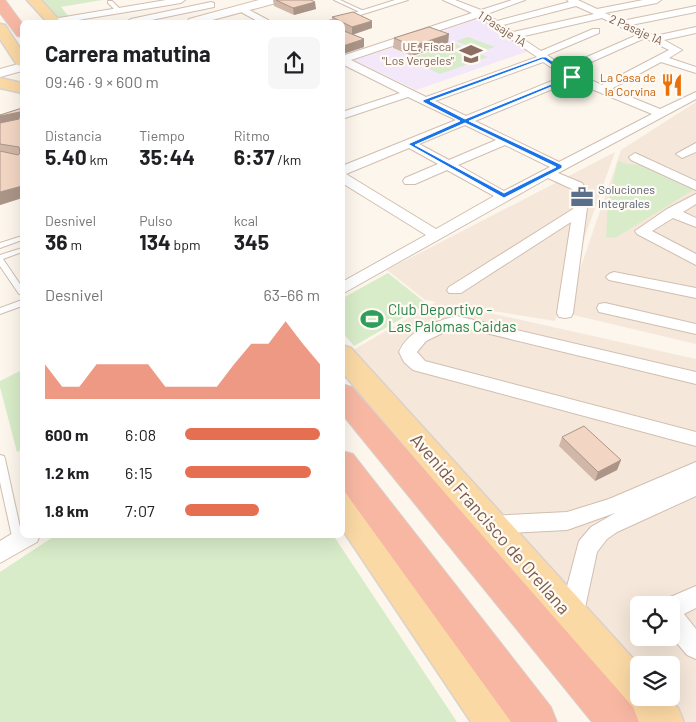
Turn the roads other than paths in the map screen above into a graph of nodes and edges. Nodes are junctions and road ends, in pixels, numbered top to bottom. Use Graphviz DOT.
graph roads {
  1 [pos="19,0"];
  2 [pos="34,0"];
  3 [pos="181,0"];
  4 [pos="272,0"];
  5 [pos="336,0"];
  6 [pos="404,0"];
  7 [pos="447,0"];
  8 [pos="520,0"];
  9 [pos="656,0"];
  10 [pos="110,2"];
  11 [pos="208,2"];
  12 [pos="574,2"];
  13 [pos="0,3"];
  14 [pos="242,9"];
  15 [pos="696,9"];
  16 [pos="118,11"];
  17 [pos="364,12"];
  18 [pos="479,13"];
  19 [pos="222,14"];
  20 [pos="599,14"];
  21 [pos="34,20"];
  22 [pos="52,20"];
  23 [pos="66,20"];
  24 [pos="139,20"];
  25 [pos="200,20"];
  26 [pos="261,20"];
  27 [pos="337,20"];
  28 [pos="496,24"];
  29 [pos="620,24"];
  30 [pos="0,28"];
  31 [pos="696,30"];
  32 [pos="596,31"];
  33 [pos="514,36"];
  34 [pos="650,37"];
  35 [pos="17,39"];
  36 [pos="20,53"];
  37 [pos="542,56"];
  38 [pos="345,59"];
  39 [pos="661,59"];
  40 [pos="345,61"];
  41 [pos="0,65"];
  42 [pos="20,68"];
  43 [pos="696,70"];
  44 [pos="0,73"];
  45 [pos="20,73"];
  46 [pos="568,74"];
  47 [pos="0,78"];
  48 [pos="0,83"];
  49 [pos="20,88"];
  50 [pos="601,90"];
  51 [pos="409,93"];
  52 [pos="425,101"];
  53 [pos="692,101"];
  54 [pos="346,112"];
  55 [pos="662,114"];
  56 [pos="465,121"];
  57 [pos="506,140"];
  58 [pos="410,144"];
  59 [pos="696,147"];
  60 [pos="682,154"];
  61 [pos="635,157"];
  62 [pos="446,164"];
  63 [pos="345,170"];
  64 [pos="554,170"];
  65 [pos="345,179"];
  66 [pos="410,181"];
  67 [pos="696,186"];
  68 [pos="504,196"];
  69 [pos="696,198"];
  70 [pos="579,211"];
  71 [pos="672,212"];
  72 [pos="696,223"];
  73 [pos="436,235"];
  74 [pos="20,239"];
  75 [pos="0,246"];
  76 [pos="20,251"];
  77 [pos="0,259"];
  78 [pos="696,260"];
  79 [pos="614,277"];
  80 [pos="345,287"];
  81 [pos="20,289"];
  82 [pos="456,290"];
  83 [pos="696,293"];
  84 [pos="20,304"];
  85 [pos="2,308"];
  86 [pos="605,308"];
  87 [pos="565,313"];
  88 [pos="696,330"];
  89 [pos="345,357"];
  90 [pos="696,378"];
  91 [pos="345,398"];
  92 [pos="696,439"];
  93 [pos="0,459"];
  94 [pos="345,467"];
  95 [pos="696,470"];
  96 [pos="696,487"];
  97 [pos="345,507"];
  98 [pos="20,525"];
  99 [pos="491,525"];
  100 [pos="24,538"];
  101 [pos="0,553"];
  102 [pos="696,596"];
  103 [pos="571,617"];
  104 [pos="696,647"];
  105 [pos="630,684"];
  106 [pos="649,706"];
  107 [pos="494,722"];
  108 [pos="536,722"];
  109 [pos="618,722"];
  110 [pos="664,722"];
  1 -- 21 [label="highway"];
  2 -- 22 [label="main road"];
  3 -- 16 [label="street"];
  4 -- 14 [label="street"];
  5 -- 17 [label="lane"];
  6 -- 17 [label="street"];
  7 -- 18 [label="street, 1 Pasaje 1A"];
  8 -- 18 [label="street"];
  9 -- 20 [label="street"];
  10 -- 16 [label="lane"];
  11 -- 19 [label="street"];
  11 -- 24 [label="street"];
  12 -- 20 [label="street, 2 Pasaje 1A"];
  12 -- 28 [label="street"];
  13 -- 35 [label="highway"];
  14 -- 19 [label="street"];
  14 -- 26 [label="street"];
  15 -- 29 [label="street"];
  16 -- 23 [label="street"];
  17 -- 27 [label="street"];
  18 -- 28 [label="street, 1 Pasaje 1A"];
  18 -- 38 [label="street"];
  19 -- 25 [label="street"];
  20 -- 29 [label="street, 2 Pasaje 1A"];
  20 -- 33 [label="street"];
  28 -- 33 [label="street, 1 Pasaje 1A"];
  29 -- 34 [label="street, 2 Pasaje 1A"];
  30 -- 35 [label="main road"];
  31 -- 34 [label="street"];
  32 -- 37 [label="street"];
  33 -- 37 [label="street, 1 Pasaje 1A"];
  34 -- 39 [label="street, 2 Pasaje 1A"];
  34 -- 46 [label="street"];
  35 -- 36 [label="main road"];
  35 -- 41 [label="main road"];
  37 -- 46 [label="street, 1 Pasaje 1A"];
  37 -- 52 [label="street"];
  39 -- 43 [label="street"];
  39 -- 50 [label="street, 2 Pasaje 1A"];
  40 -- 51 [label="street"];
  42 -- 44 [label="street"];
  45 -- 47 [label="street"];
  46 -- 50 [label="street, 1 Pasaje 1A"];
  46 -- 56 [label="street"];
  48 -- 49 [label="main road"];
  50 -- 55 [label="street, 1 Pasaje 1A"];
  51 -- 52 [label="street"];
  51 -- 54 [label="street"];
  52 -- 56 [label="street"];
  53 -- 55 [label="street"];
  55 -- 64 [label="street"];
  56 -- 57 [label="street"];
  56 -- 58 [label="street"];
  57 -- 62 [label="street"];
  57 -- 64 [label="street"];
  58 -- 62 [label="street"];
  58 -- 63 [label="street"];
  59 -- 60 [label="street"];
  61 -- 67 [label="street"];
  62 -- 66 [label="street"];
  62 -- 68 [label="street"];
  64 -- 68 [label="street"];
  64 -- 70 [label="street"];
  65 -- 73 [label="street"];
  68 -- 73 [label="street"];
  69 -- 71 [label="street"];
  70 -- 82 [label="street"];
  70 -- 87 [label="street"];
  71 -- 72 [label="street"];
  71 -- 78 [label="street"];
  73 -- 80 [label="street"];
  74 -- 75 [label="lane"];
  76 -- 77 [label="lane"];
  77 -- 81 [label="lane"];
  79 -- 83 [label="street"];
  84 -- 85 [label="lane"];
  86 -- 88 [label="street"];
  89 -- 99 [label="main road, Avenida Francisco de Orellana"];
  90 -- 92 [label="street"];
  91 -- 109 [label="highway, Avenida Francisco de Orellana"];
  93 -- 98 [label="lane"];
  94 -- 108 [label="highway"];
  95 -- 99 [label="street"];
  96 -- 103 [label="street"];
  97 -- 107 [label="main road"];
  99 -- 103 [label="main road, Avenida Francisco de Orellana"];
  100 -- 101 [label="street"];
  102 -- 104 [label="street"];
  103 -- 105 [label="main road, Avenida Francisco de Orellana"];
  106 -- 110 [label="main road"];
}
